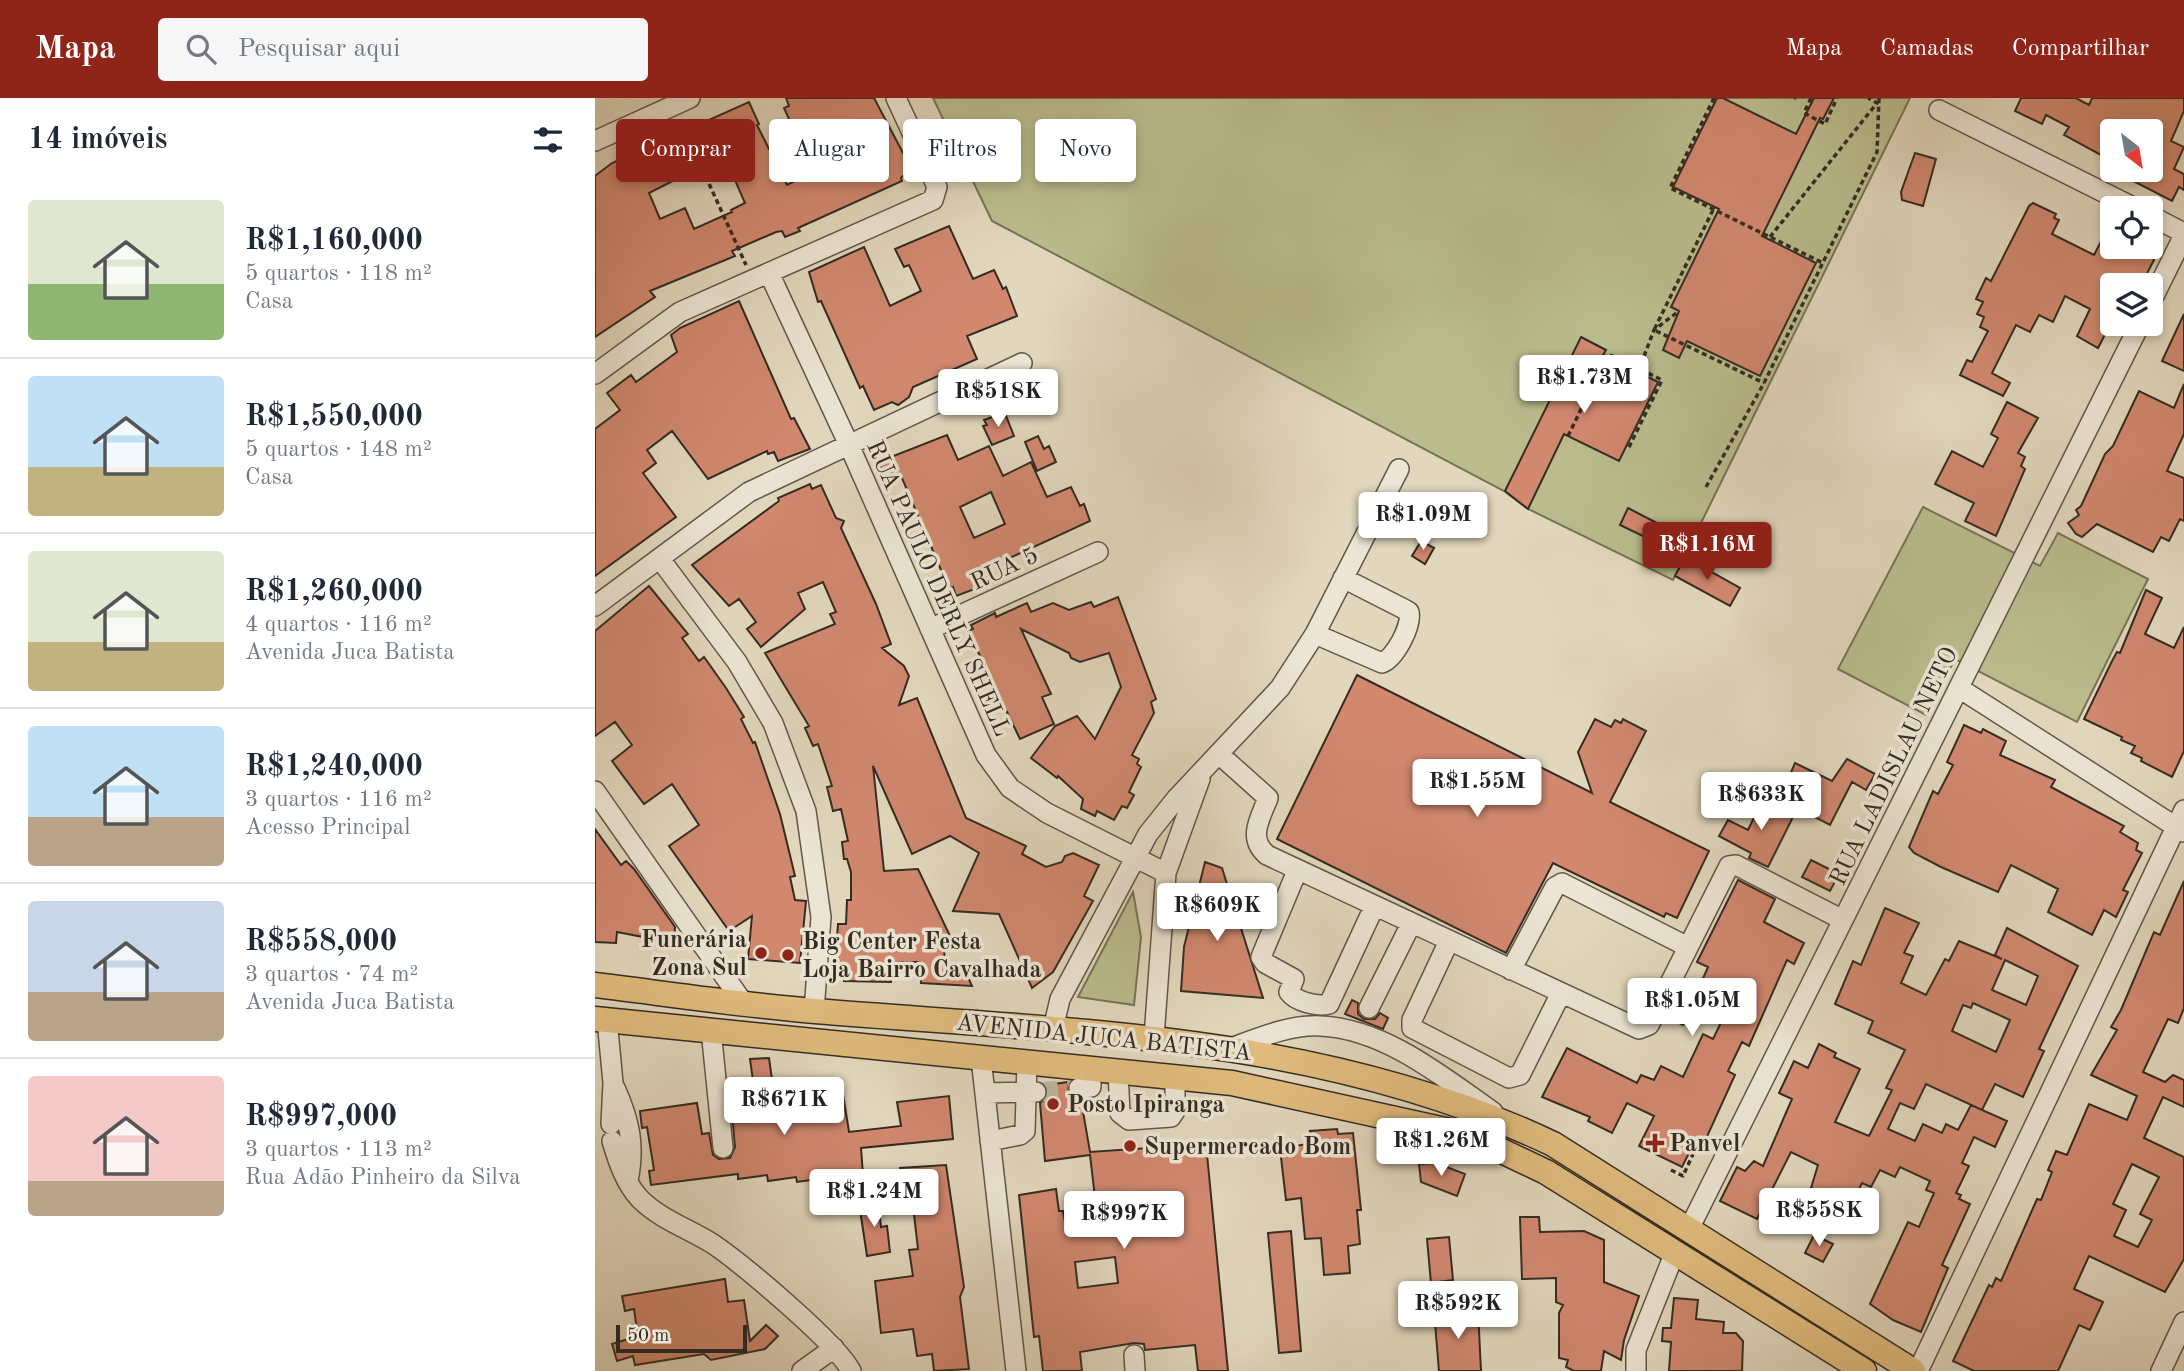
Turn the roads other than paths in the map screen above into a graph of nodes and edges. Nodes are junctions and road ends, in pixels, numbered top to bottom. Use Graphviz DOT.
graph roads {
  1 [pos="896,98"];
  2 [pos="682,102"];
  3 [pos="1939,110"];
  4 [pos="595,141"];
  5 [pos="2111,196"];
  6 [pos="2163,223"];
  7 [pos="2184,234"];
  8 [pos="761,276"];
  9 [pos="2163,277"];
  10 [pos="2134,336"];
  11 [pos="1022,363"];
  12 [pos="595,374"];
  13 [pos="849,445"];
  14 [pos="1399,469"];
  15 [pos="1098,552"];
  16 [pos="660,559"];
  17 [pos="1343,578"];
  18 [pos="595,607"];
  19 [pos="930,629"];
  20 [pos="1314,634"];
  21 [pos="1959,688"];
  22 [pos="1220,755"];
  23 [pos="1202,775"];
  24 [pos="595,791"];
  25 [pos="2181,823"];
  26 [pos="1135,858"];
  27 [pos="1297,872"];
  28 [pos="1166,873"];
  29 [pos="1374,907"];
  30 [pos="1843,920"];
  31 [pos="1411,924"];
  32 [pos="1449,941"];
  33 [pos="1688,947"];
  34 [pos="1511,970"];
  35 [pos="595,985"];
  36 [pos="1561,993"];
  37 [pos="744,1004"];
  38 [pos="814,1011"];
  39 [pos="601,1019"];
  40 [pos="1362,1021"];
  41 [pos="711,1030"];
  42 [pos="1053,1030"];
  43 [pos="1154,1037"];
  44 [pos="1228,1049"];
  45 [pos="981,1058"];
  46 [pos="1027,1062"];
  47 [pos="1118,1072"];
  48 [pos="1175,1077"];
  49 [pos="613,1083"];
  50 [pos="985,1093"];
  51 [pos="1032,1093"];
  52 [pos="1508,1122"];
  53 [pos="990,1141"];
  54 [pos="723,1148"];
  55 [pos="628,1181"];
  56 [pos="1689,1229"];
  57 [pos="1675,1252"];
  58 [pos="2184,1322"];
  59 [pos="834,1348"];
  60 [pos="1858,1369"];
  61 [pos="802,1371"];
  62 [pos="851,1371"];
  63 [pos="1016,1371"];
  64 [pos="1636,1371"];
  65 [pos="1913,1371"];
  66 [pos="1918,1371"];
  67 [pos="2161,1371"];
  1 -- 8 [label="street"];
  2 -- 4 [label="street"];
  3 -- 5 [label="street"];
  6 -- 7 [label="street"];
  7 -- 9 [label="street"];
  8 -- 12 [label="street"];
  8 -- 13 [label="street, RUA PAULO DERLY SHELL"];
  10 -- 21 [label="street, RUA LADISLAU NETO"];
  11 -- 13 [label="street"];
  13 -- 16 [label="street"];
  13 -- 19 [label="street, RUA PAULO DERLY SHELL"];
  14 -- 17 [label="street"];
  15 -- 19 [label="street, RUA 5"];
  16 -- 18 [label="street"];
  16 -- 38 [label="street"];
  17 -- 20 [label="street"];
  17 -- 20 [label="street"];
  19 -- 26 [label="street, RUA PAULO DERLY SHELL"];
  20 -- 22 [label="street"];
  21 -- 25 [label="street"];
  21 -- 30 [label="street, RUA LADISLAU NETO"];
  22 -- 23 [label="street"];
  22 -- 27 [label="street"];
  23 -- 26 [label="street"];
  23 -- 28 [label="street"];
  24 -- 37 [label="street"];
  25 -- 66 [label="street"];
  26 -- 28 [label="street, RUA PAULO DERLY SHELL"];
  26 -- 42 [label="street"];
  27 -- 29 [label="street"];
  27 -- 29 [label="street"];
  28 -- 43 [label="street"];
  29 -- 31 [label="street"];
  30 -- 33 [label="street"];
  30 -- 56 [label="street, RUA LADISLAU NETO"];
  31 -- 32 [label="street"];
  31 -- 40 [label="street"];
  32 -- 34 [label="street"];
  32 -- 36 [label="street"];
  33 -- 34 [label="street"];
  33 -- 36 [label="street"];
  34 -- 36 [label="street"];
  35 -- 37 [label="main road, AVENIDA JUCA BATISTA"];
  37 -- 38 [label="main road, AVENIDA JUCA BATISTA"];
  38 -- 42 [label="main road, AVENIDA JUCA BATISTA"];
  39 -- 41 [label="main road, AVENIDA JUCA BATISTA"];
  39 -- 49 [label="street"];
  40 -- 44 [label="street"];
  40 -- 52 [label="street"];
  41 -- 45 [label="main road, AVENIDA JUCA BATISTA"];
  41 -- 54 [label="street"];
  42 -- 43 [label="main road, AVENIDA JUCA BATISTA"];
  43 -- 44 [label="main road, AVENIDA JUCA BATISTA"];
  44 -- 52 [label="main road, AVENIDA JUCA BATISTA"];
  45 -- 46 [label="main road, AVENIDA JUCA BATISTA"];
  45 -- 50 [label="street"];
  46 -- 47 [label="main road, AVENIDA JUCA BATISTA"];
  46 -- 51 [label="street"];
  47 -- 48 [label="main road, AVENIDA JUCA BATISTA"];
  47 -- 48 [label="street"];
  48 -- 57 [label="main road, AVENIDA JUCA BATISTA"];
  49 -- 55 [label="street"];
  49 -- 55 [label="street"];
  50 -- 51 [label="street"];
  50 -- 53 [label="street"];
  51 -- 53 [label="street"];
  52 -- 56 [label="main road, AVENIDA JUCA BATISTA"];
  53 -- 63 [label="street"];
  55 -- 59 [label="street"];
  56 -- 65 [label="main road, AVENIDA JUCA BATISTA"];
  57 -- 60 [label="main road, AVENIDA JUCA BATISTA"];
  57 -- 64 [label="street"];
  58 -- 67 [label="street"];
  59 -- 61 [label="street"];
  59 -- 62 [label="street"];
}
